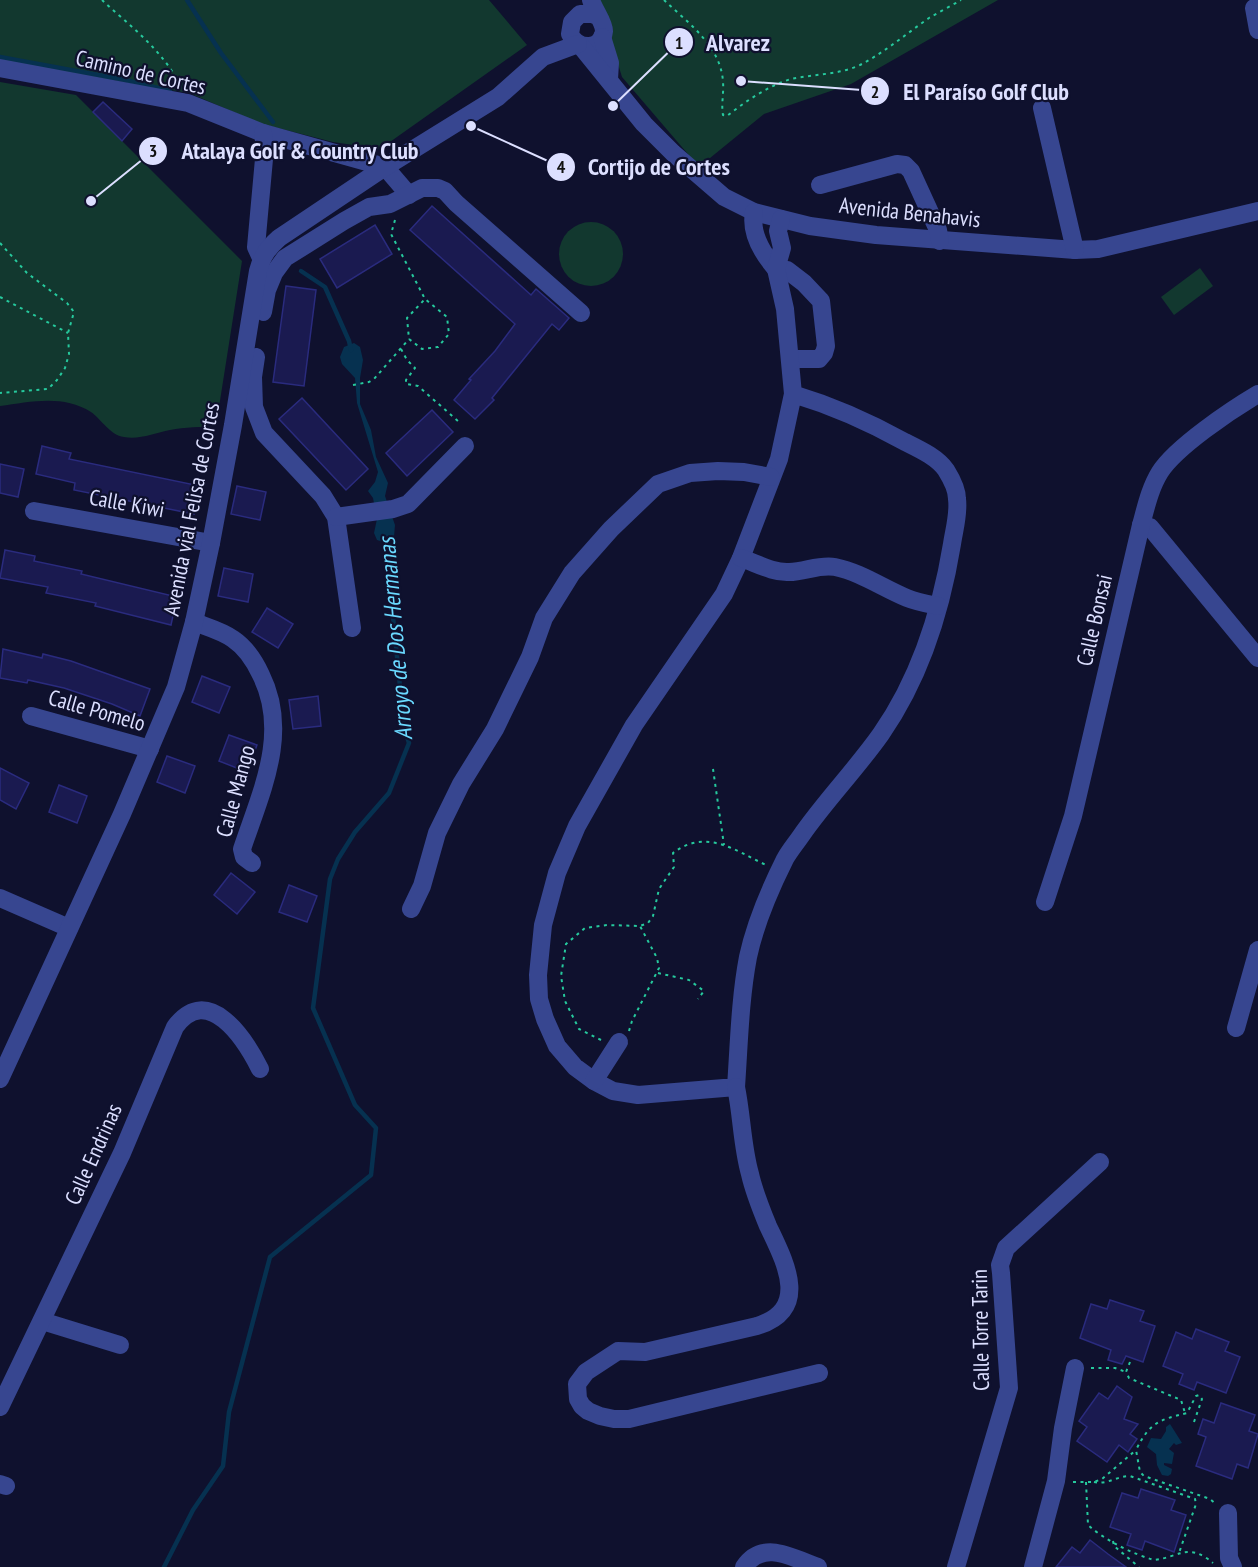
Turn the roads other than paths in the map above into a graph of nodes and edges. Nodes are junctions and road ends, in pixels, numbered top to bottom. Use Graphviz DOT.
graph roads {
  1 [pos="594,8"];
  2 [pos="1254,8"];
  3 [pos="575,15"];
  4 [pos="1258,30"];
  5 [pos="602,37"];
  6 [pos="579,45"];
  7 [pos="543,57"];
  8 [pos="0,68"];
  9 [pos="609,79"];
  10 [pos="1042,108"];
  11 [pos="262,132"];
  12 [pos="385,167"];
  13 [pos="820,184"];
  14 [pos="403,193"];
  15 [pos="1258,211"];
  16 [pos="754,213"];
  17 [pos="781,219"];
  18 [pos="940,241"];
  19 [pos="1075,250"];
  20 [pos="261,258"];
  21 [pos="776,269"];
  22 [pos="581,313"];
  23 [pos="791,359"];
  24 [pos="793,394"];
  25 [pos="1258,394"];
  26 [pos="465,446"];
  27 [pos="771,477"];
  28 [pos="34,511"];
  29 [pos="336,517"];
  30 [pos="1141,525"];
  31 [pos="211,543"];
  32 [pos="741,558"];
  33 [pos="938,606"];
  34 [pos="194,622"];
  35 [pos="352,628"];
  36 [pos="1258,658"];
  37 [pos="31,716"];
  38 [pos="150,749"];
  39 [pos="252,863"];
  40 [pos="0,898"];
  41 [pos="1046,902"];
  42 [pos="411,909"];
  43 [pos="69,928"];
  44 [pos="1258,950"];
  45 [pos="1236,1028"];
  46 [pos="624,1041"];
  47 [pos="260,1069"];
  48 [pos="0,1079"];
  49 [pos="594,1081"];
  50 [pos="736,1087"];
  51 [pos="1100,1162"];
  52 [pos="42,1321"];
  53 [pos="120,1345"];
  54 [pos="1075,1368"];
  55 [pos="819,1373"];
  56 [pos="0,1407"];
  57 [pos="1228,1513"];
  58 [pos="744,1567"];
  59 [pos="818,1567"];
  60 [pos="956,1567"];
  61 [pos="1033,1567"];
  62 [pos="1233,1567"];
  1 -- 3 [label="street"];
  1 -- 5 [label="street"];
  2 -- 4 [label="street"];
  3 -- 6 [label="street"];
  3 -- 7 [label="street"];
  5 -- 6 [label="street"];
  5 -- 9 [label="street"];
  6 -- 7 [label="street"];
  6 -- 9 [label="street, Avenida Benahavis"];
  7 -- 12 [label="street"];
  8 -- 11 [label="street, Camino de Cortes"];
  9 -- 16 [label="street, Avenida Benahavis"];
  10 -- 19 [label="street"];
  11 -- 12 [label="street, Camino de Cortes"];
  11 -- 20 [label="street, Avenida vial Felisa de Cortes"];
  12 -- 14 [label="street"];
  12 -- 20 [label="street"];
  13 -- 18 [label="street"];
  14 -- 22 [label="street"];
  14 -- 29 [label="street"];
  15 -- 19 [label="street, Avenida Benahavis"];
  16 -- 17 [label="street, Avenida Benahavis"];
  16 -- 21 [label="street"];
  17 -- 18 [label="street, Avenida Benahavis"];
  17 -- 21 [label="street"];
  18 -- 19 [label="street, Avenida Benahavis"];
  20 -- 31 [label="street, Avenida vial Felisa de Cortes"];
  21 -- 23 [label="street"];
  21 -- 23 [label="street"];
  23 -- 24 [label="street"];
  24 -- 27 [label="street"];
  24 -- 33 [label="street"];
  25 -- 30 [label="street, Calle Bonsai"];
  26 -- 29 [label="street"];
  27 -- 32 [label="street"];
  27 -- 42 [label="street"];
  28 -- 31 [label="street, Calle Kiwi"];
  29 -- 35 [label="street"];
  30 -- 36 [label="street"];
  30 -- 41 [label="street, Calle Bonsai"];
  31 -- 34 [label="street, Avenida vial Felisa de Cortes"];
  32 -- 33 [label="street"];
  32 -- 49 [label="street"];
  33 -- 50 [label="street"];
  34 -- 38 [label="street, Avenida vial Felisa de Cortes"];
  34 -- 39 [label="street, Calle Mango"];
  37 -- 38 [label="street, Calle Pomelo"];
  38 -- 43 [label="street, Avenida vial Felisa de Cortes"];
  40 -- 43 [label="street"];
  43 -- 48 [label="street, Avenida vial Felisa de Cortes"];
  44 -- 45 [label="street"];
  46 -- 49 [label="street"];
  47 -- 52 [label="street, Calle Endrinas"];
  49 -- 50 [label="street"];
  50 -- 55 [label="street"];
  51 -- 60 [label="street, Calle Torre Tarin"];
  52 -- 53 [label="street"];
  52 -- 56 [label="street, Calle Endrinas"];
  54 -- 61 [label="street"];
  57 -- 62 [label="street"];
  58 -- 59 [label="street"];
}
